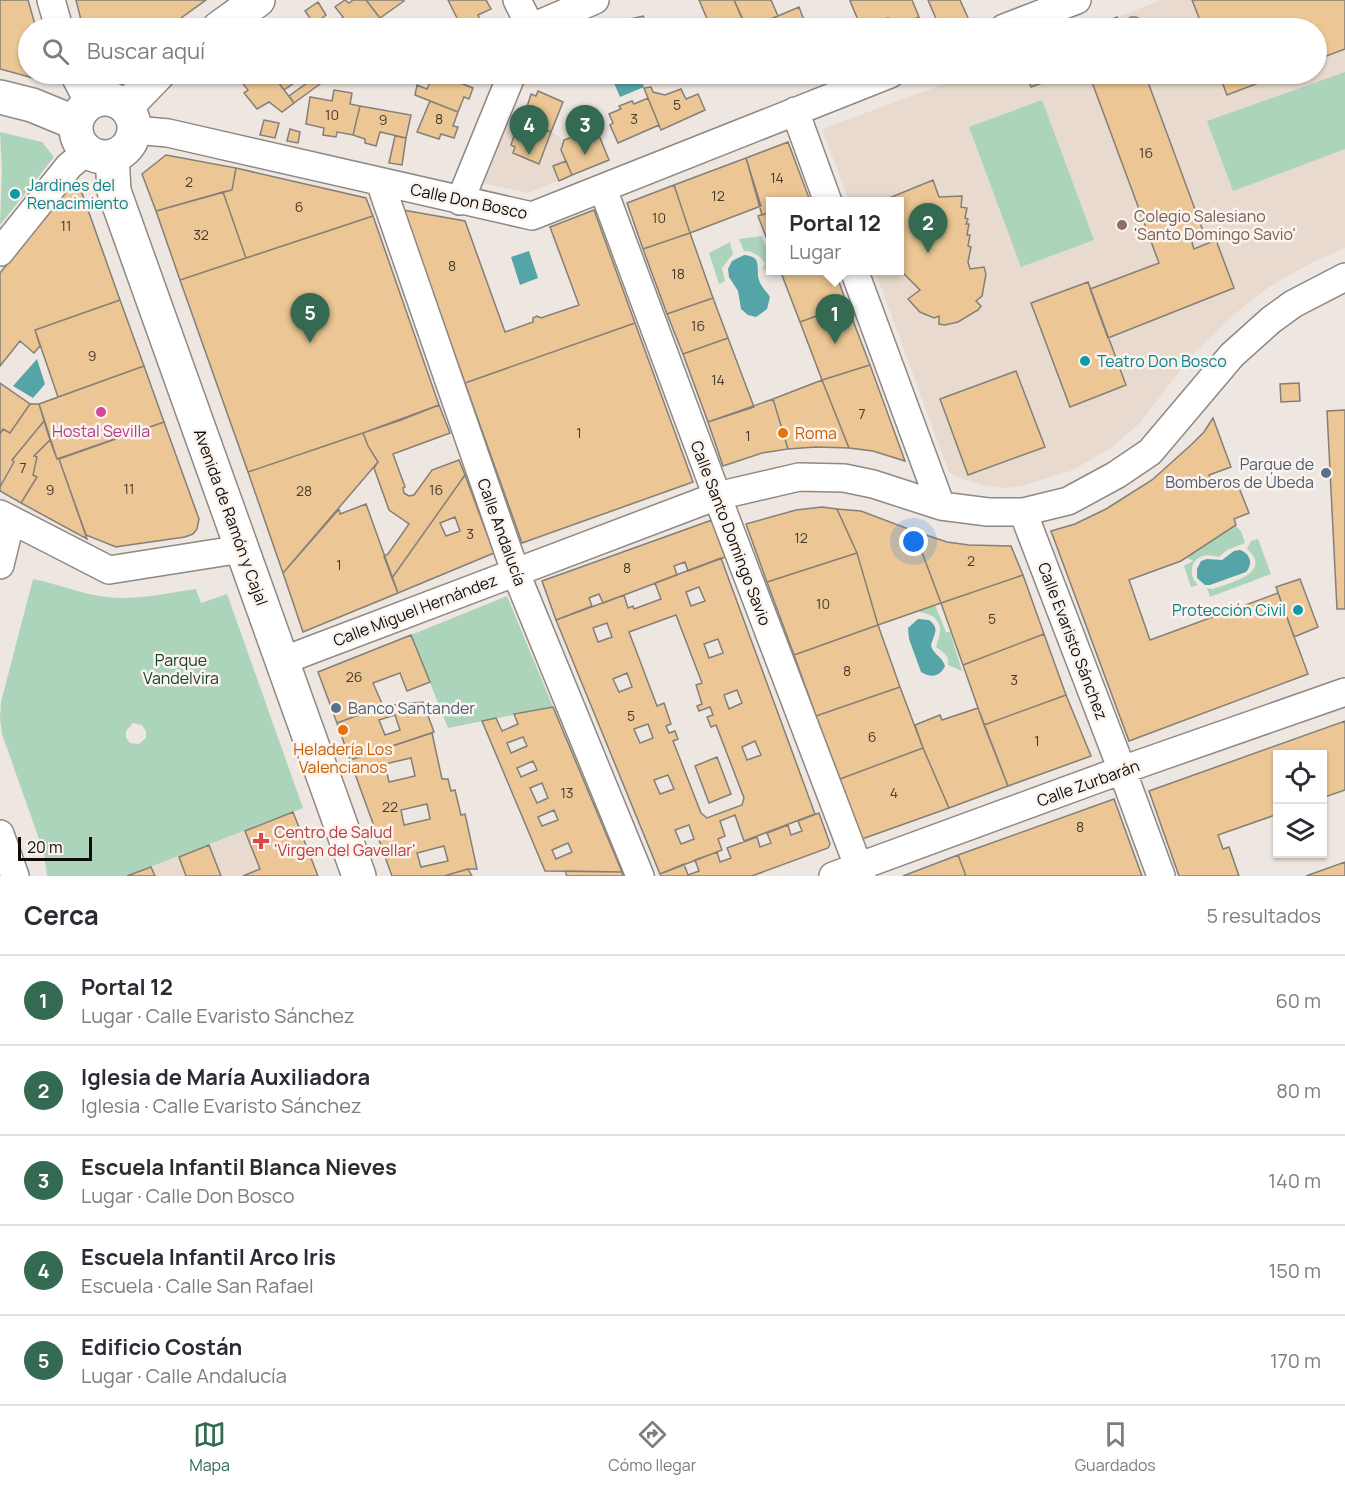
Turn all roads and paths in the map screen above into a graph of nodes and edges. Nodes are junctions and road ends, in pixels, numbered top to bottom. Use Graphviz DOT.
graph roads {
  1 [pos="51,0"];
  2 [pos="258,0"];
  3 [pos="517,0"];
  4 [pos="595,0"];
  5 [pos="1077,0"];
  6 [pos="56,18"];
  7 [pos="233,18"];
  8 [pos="525,18"];
  9 [pos="553,18"];
  10 [pos="1030,18"];
  11 [pos="77,84"];
  12 [pos="152,84"];
  13 [pos="508,84"];
  14 [pos="864,84"];
  15 [pos="0,97"];
  16 [pos="795,111"];
  17 [pos="130,119"];
  18 [pos="91,133"];
  19 [pos="380,182"];
  20 [pos="603,189"];
  21 [pos="827,197"];
  22 [pos="460,201"];
  23 [pos="0,252"];
  24 [pos="856,275"];
  25 [pos="1345,278"];
  26 [pos="717,496"];
  27 [pos="941,506"];
  28 [pos="1023,512"];
  29 [pos="6,517"];
  30 [pos="242,549"];
  31 [pos="0,565"];
  32 [pos="515,571"];
  33 [pos="282,661"];
  34 [pos="1345,692"];
  35 [pos="1122,770"];
  36 [pos="0,834"];
  37 [pos="860,871"];
  38 [pos="13,875"];
  39 [pos="359,876"];
  40 [pos="640,876"];
  41 [pos="833,876"];
  42 [pos="1161,876"];
  1 -- 6 [label="street"];
  2 -- 7 [label="main road"];
  3 -- 8 [label="street"];
  4 -- 9 [label="street"];
  5 -- 10 [label="street"];
  11 -- 18 [label="street"];
  12 -- 17 [label="main road"];
  13 -- 22 [label="street"];
  14 -- 16 [label="street, Calle Don Bosco"];
  15 -- 18 [label="main road"];
  16 -- 20 [label="street, Calle Don Bosco"];
  16 -- 21 [label="street"];
  17 -- 18 [label="main road"];
  17 -- 18 [label="main road"];
  17 -- 19 [label="street, Calle Don Bosco"];
  18 -- 23 [label="street"];
  18 -- 30 [label="main road, Avenida de Ramón y Cajal"];
  19 -- 22 [label="street, Calle Don Bosco"];
  19 -- 32 [label="street, Calle Andalucía"];
  20 -- 22 [label="street, Calle Don Bosco"];
  20 -- 26 [label="street, Calle Santo Domingo Savio"];
  24 -- 27 [label="street"];
  25 -- 28 [label="street, Calle Miguel Hernández"];
  26 -- 27 [label="street, Calle Miguel Hernández"];
  26 -- 32 [label="street, Calle Miguel Hernández"];
  26 -- 37 [label="street, Calle Santo Domingo Savio"];
  27 -- 28 [label="street, Calle Miguel Hernández"];
  28 -- 35 [label="street, Calle Evaristo Sánchez"];
  29 -- 30 [label="street"];
  29 -- 31 [label="street"];
  30 -- 33 [label="main road, Avenida de Ramón y Cajal"];
  32 -- 33 [label="street, Calle Miguel Hernández"];
  32 -- 40 [label="street, Calle Andalucía"];
  33 -- 39 [label="main road, Avenida de Ramón y Cajal"];
  34 -- 35 [label="street, Calle Zurbarán"];
  35 -- 37 [label="street, Calle Zurbarán"];
  35 -- 42 [label="street, Calle Evaristo Sánchez"];
  36 -- 38 [label="street"];
  37 -- 41 [label="street, Calle Zurbarán"];
}
